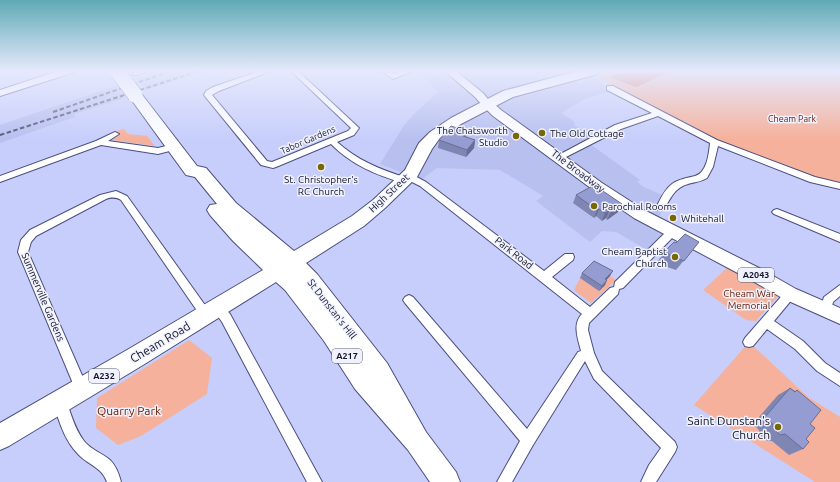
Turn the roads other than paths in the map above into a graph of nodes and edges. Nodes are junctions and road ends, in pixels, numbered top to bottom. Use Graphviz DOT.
graph roads {
  1 [pos="134,93"];
  2 [pos="209,93"];
  3 [pos="319,93"];
  4 [pos="477,93"];
  5 [pos="512,93"];
  6 [pos="621,93"];
  7 [pos="487,104"];
  8 [pos="658,113"];
  9 [pos="115,134"];
  10 [pos="332,141"];
  11 [pos="714,142"];
  12 [pos="93,144"];
  13 [pos="174,147"];
  14 [pos="559,156"];
  15 [pos="406,178"];
  16 [pos="0,179"];
  17 [pos="840,186"];
  18 [pos="661,208"];
  19 [pos="777,212"];
  20 [pos="673,231"];
  21 [pos="840,238"];
  22 [pos="569,257"];
  23 [pos="285,266"];
  24 [pos="545,277"];
  25 [pos="840,290"];
  26 [pos="790,294"];
  27 [pos="409,300"];
  28 [pos="208,310"];
  29 [pos="833,313"];
  30 [pos="590,314"];
  31 [pos="766,323"];
  32 [pos="749,342"];
  33 [pos="588,354"];
  34 [pos="840,380"];
  35 [pos="82,389"];
  36 [pos="60,403"];
  37 [pos="0,437"];
  38 [pos="528,440"];
  39 [pos="114,482"];
  40 [pos="315,482"];
  41 [pos="446,482"];
  42 [pos="504,482"];
  43 [pos="648,482"];
  1 -- 13 [label="highway, A217, bridge"];
  2 -- 10 [label="street, Tabor Gardens"];
  3 -- 10 [label="street, Tabor Gardens"];
  4 -- 7 [label="street"];
  5 -- 7 [label="highway, A232"];
  6 -- 8 [label="street"];
  7 -- 14 [label="main road, The Broadway / A2043"];
  7 -- 15 [label="highway, High Street / A232"];
  8 -- 11 [label="street"];
  8 -- 14 [label="street"];
  9 -- 12 [label="street"];
  10 -- 15 [label="street, Park Road"];
  11 -- 17 [label="street"];
  11 -- 18 [label="street"];
  12 -- 13 [label="street"];
  12 -- 16 [label="street"];
  13 -- 23 [label="highway, A217"];
  14 -- 20 [label="main road, The Broadway / A2043"];
  15 -- 23 [label="highway, High Street / A232"];
  15 -- 24 [label="street, Park Road"];
  19 -- 21 [label="street"];
  20 -- 26 [label="main road, A2043"];
  20 -- 30 [label="street"];
  22 -- 24 [label="street"];
  23 -- 28 [label="highway, Cheam Road / A232"];
  23 -- 41 [label="highway, St Dunstan's Hill / A217"];
  24 -- 30 [label="street, Park Road"];
  25 -- 29 [label="street"];
  26 -- 29 [label="main road, A2043"];
  26 -- 31 [label="street"];
  27 -- 38 [label="street"];
  28 -- 35 [label="highway, Cheam Road / A232"];
  28 -- 35 [label="street, Summerville Gardens"];
  28 -- 40 [label="street"];
  30 -- 33 [label="street"];
  31 -- 32 [label="street"];
  31 -- 34 [label="street"];
  33 -- 38 [label="street"];
  33 -- 43 [label="street"];
  35 -- 36 [label="highway, Cheam Road / A232"];
  36 -- 37 [label="highway, Cheam Road / A232"];
  36 -- 39 [label="street"];
  38 -- 42 [label="street"];
}
